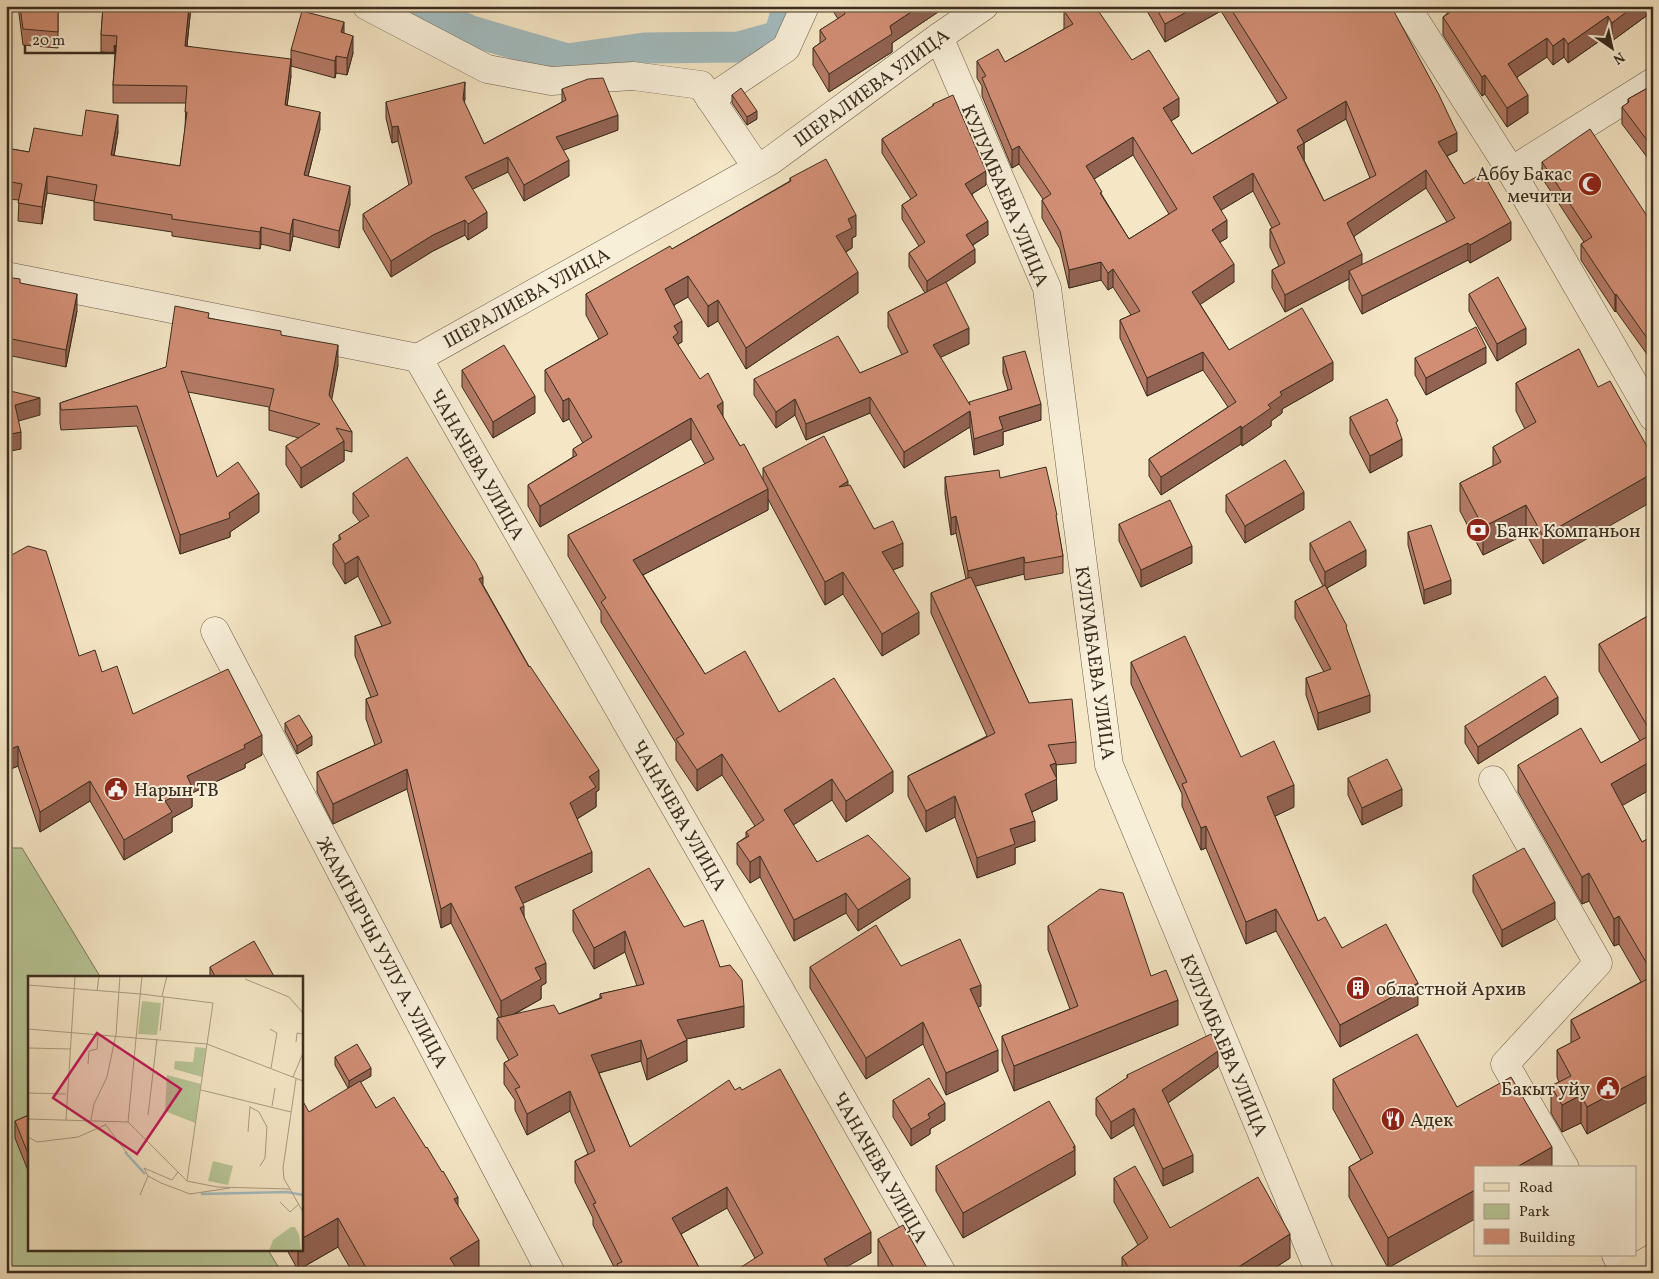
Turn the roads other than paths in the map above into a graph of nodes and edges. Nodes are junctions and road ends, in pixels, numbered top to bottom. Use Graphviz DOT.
graph roads {
  1 [pos="367,6"];
  2 [pos="805,6"];
  3 [pos="984,6"];
  4 [pos="1406,6"];
  5 [pos="939,37"];
  6 [pos="1653,82"];
  7 [pos="710,99"];
  8 [pos="757,168"];
  9 [pos="1512,171"];
  10 [pos="6,276"];
  11 [pos="418,358"];
  12 [pos="1653,417"];
  13 [pos="215,631"];
  14 [pos="1493,780"];
  15 [pos="1564,1166"];
  16 [pos="1617,1256"];
  17 [pos="1653,1258"];
  18 [pos="551,1273"];
  19 [pos="942,1273"];
  20 [pos="1320,1273"];
  21 [pos="1626,1273"];
  1 -- 7 [label="street"];
  2 -- 7 [label="street"];
  3 -- 5 [label="street, ШЕРАЛИЕВА УЛИЦА"];
  4 -- 9 [label="street"];
  5 -- 8 [label="street, ШЕРАЛИЕВА УЛИЦА"];
  5 -- 20 [label="street, КУЛУМБАЕВА УЛИЦА"];
  6 -- 9 [label="street"];
  7 -- 8 [label="street"];
  8 -- 11 [label="street, ШЕРАЛИЕВА УЛИЦА"];
  9 -- 12 [label="street"];
  10 -- 11 [label="street"];
  11 -- 19 [label="street, ЧАНАЧЕВА УЛИЦА"];
  13 -- 18 [label="street, ЖАМГЫРЧЫ УУЛУ А. УЛИЦА"];
  14 -- 15 [label="street"];
  16 -- 21 [label="street"];
  17 -- 21 [label="main road"];
}
